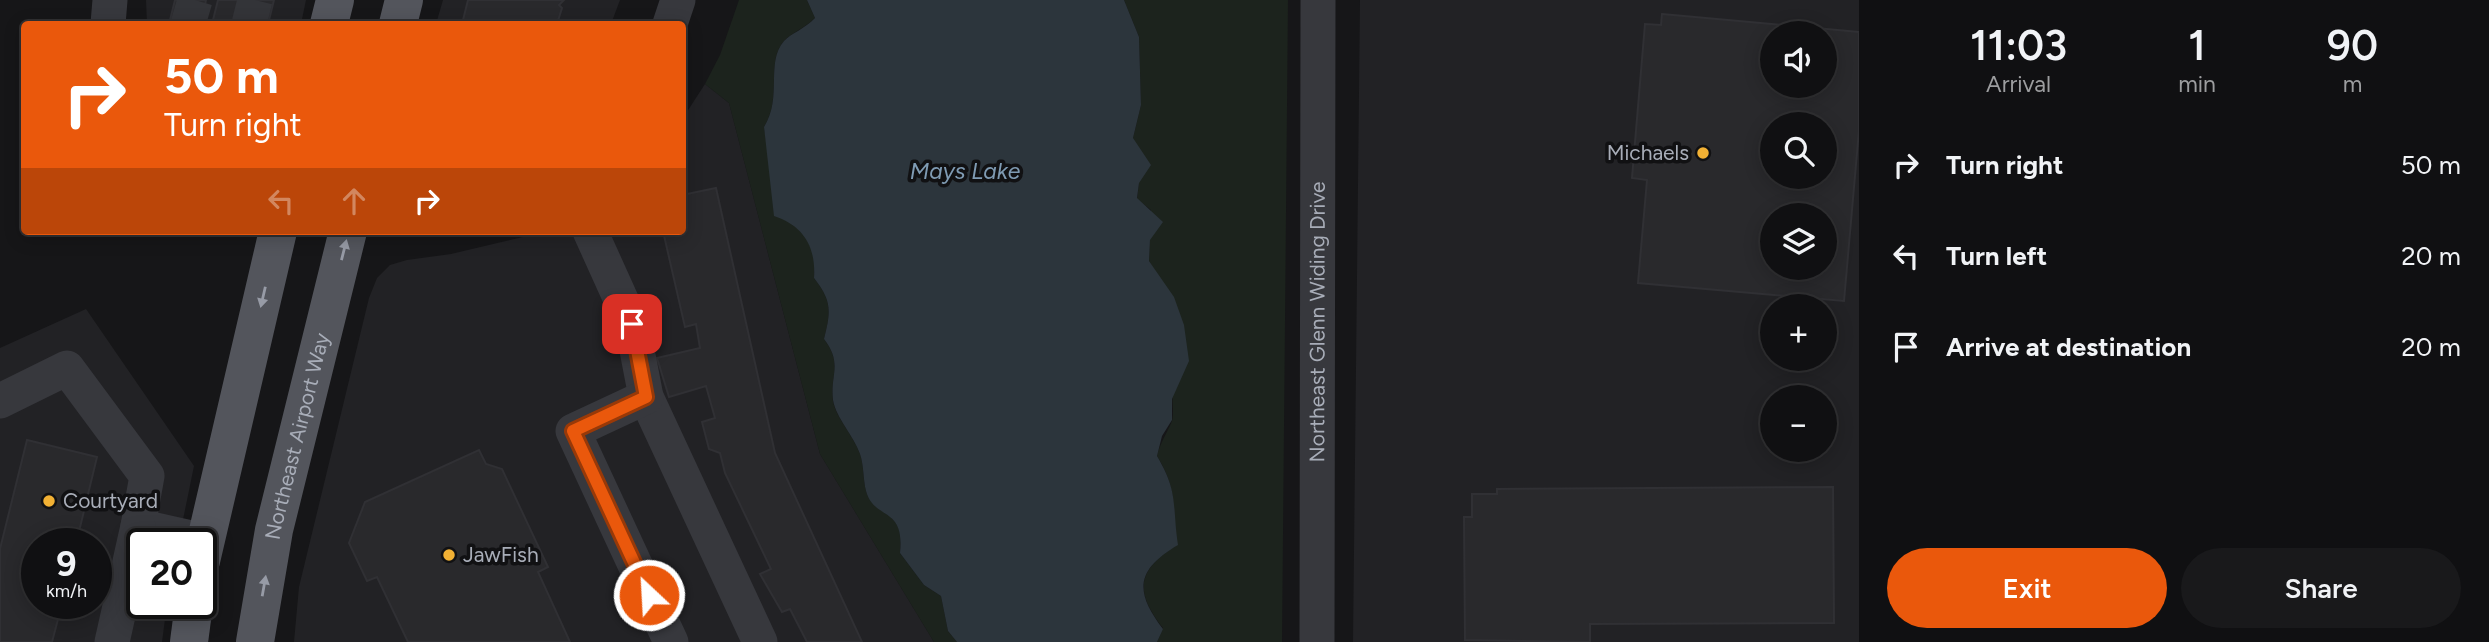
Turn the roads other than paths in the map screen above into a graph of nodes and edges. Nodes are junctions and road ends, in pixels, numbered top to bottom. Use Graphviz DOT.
graph roads {
  1 [pos="110,0"];
  2 [pos="334,0"];
  3 [pos="404,0"];
  4 [pos="678,0"];
  5 [pos="1318,0"];
  6 [pos="108,21"];
  7 [pos="330,21"];
  8 [pos="399,21"];
  9 [pos="671,21"];
  10 [pos="277,235"];
  11 [pos="347,235"];
  12 [pos="592,235"];
  13 [pos="646,397"];
  14 [pos="0,401"];
  15 [pos="138,526"];
  16 [pos="143,528"];
  17 [pos="208,528"];
  18 [pos="192,619"];
  19 [pos="111,642"];
  20 [pos="188,642"];
  21 [pos="255,642"];
  22 [pos="671,642"];
  23 [pos="760,642"];
  24 [pos="1317,642"];
  1 -- 6 [label="street"];
  2 -- 7 [label="main road"];
  3 -- 8 [label="main road"];
  4 -- 9 [label="street"];
  5 -- 24 [label="street, Northeast Glenn Widing Drive"];
  10 -- 17 [label="main road, one-way"];
  21 -- 11 [label="main road, Northeast Airport Way, one-way"];
  12 -- 13 [label="street"];
  13 -- 22 [label="street"];
  13 -- 23 [label="street"];
  14 -- 15 [label="street"];
  15 -- 16 [label="street"];
  15 -- 19 [label="street"];
  18 -- 20 [label="main road"];
}
